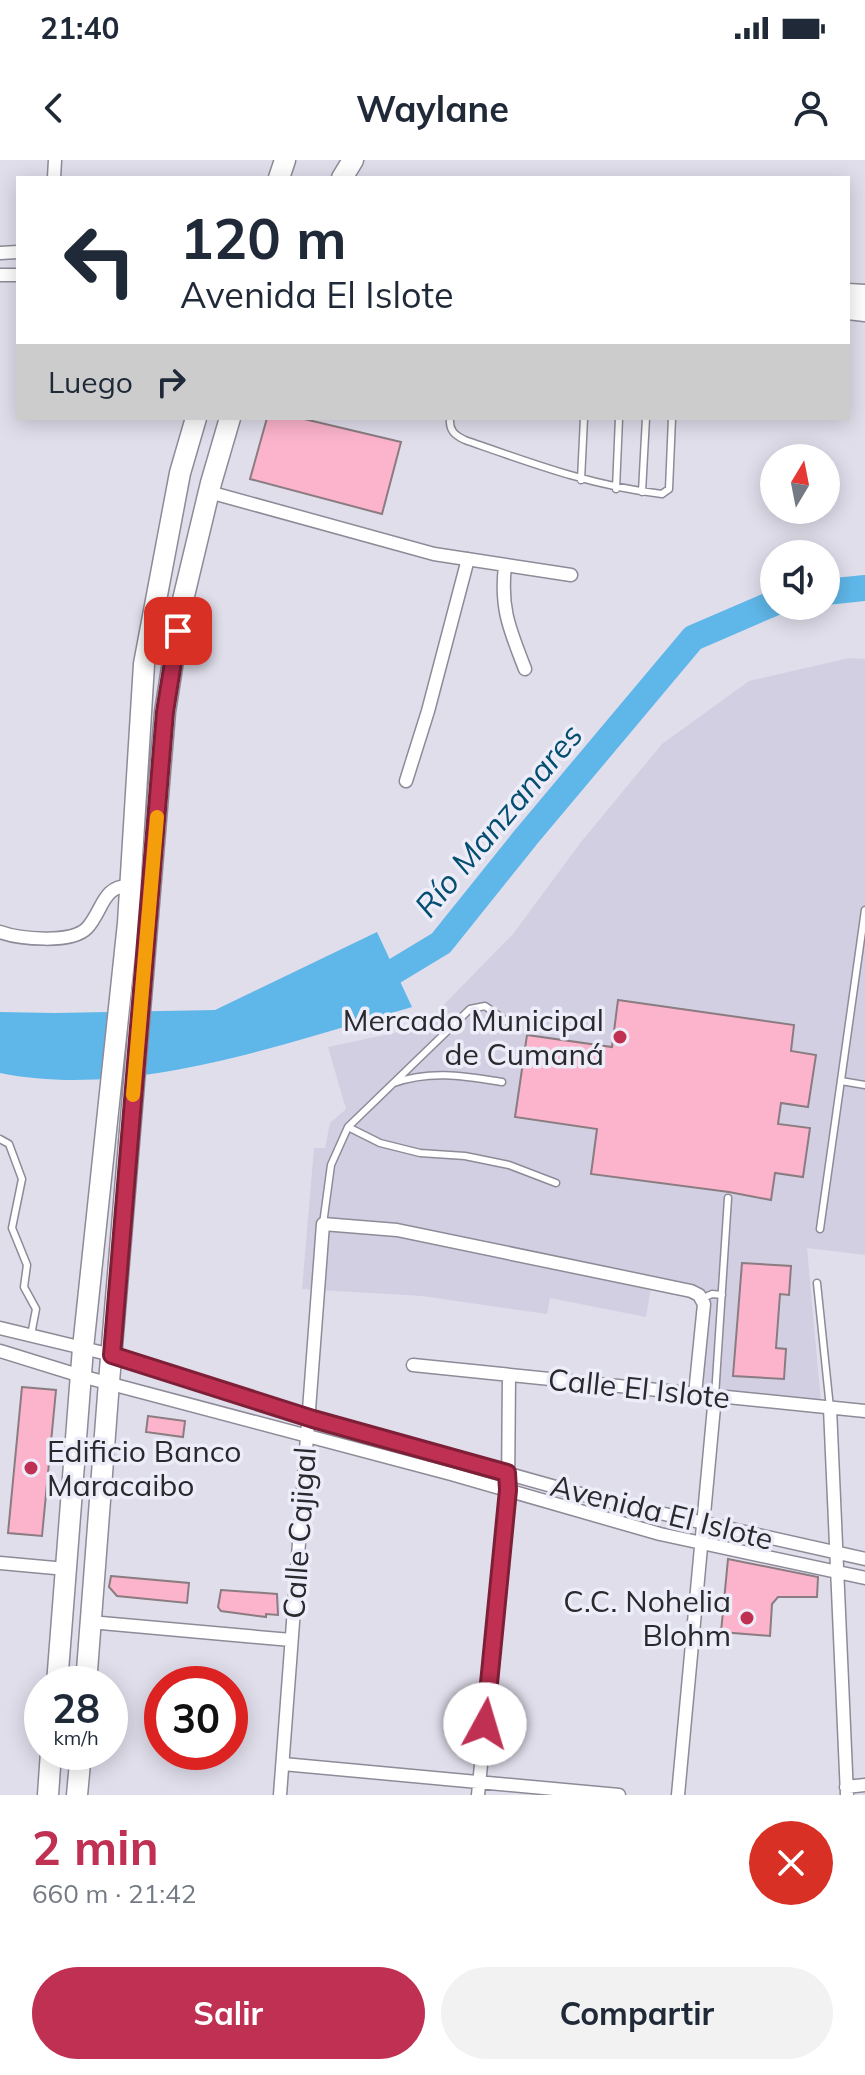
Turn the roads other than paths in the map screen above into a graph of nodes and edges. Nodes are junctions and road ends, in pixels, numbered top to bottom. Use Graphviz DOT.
graph roads {
  1 [pos="195,420"];
  2 [pos="229,420"];
  3 [pos="450,420"];
  4 [pos="584,420"];
  5 [pos="619,420"];
  6 [pos="646,420"];
  7 [pos="672,420"];
  8 [pos="581,480"];
  9 [pos="616,489"];
  10 [pos="209,492"];
  11 [pos="642,492"];
  12 [pos="468,559"];
  13 [pos="505,566"];
  14 [pos="571,575"];
  15 [pos="525,669"];
  16 [pos="406,781"];
  17 [pos="130,886"];
  18 [pos="865,910"];
  19 [pos="138,924"];
  20 [pos="0,932"];
  21 [pos="509,1023"];
  22 [pos="841,1081"];
  23 [pos="502,1082"];
  24 [pos="391,1084"];
  25 [pos="865,1085"];
  26 [pos="348,1127"];
  27 [pos="0,1139"];
  28 [pos="556,1183"];
  29 [pos="728,1198"];
  30 [pos="323,1224"];
  31 [pos="820,1229"];
  32 [pos="817,1283"];
  33 [pos="722,1295"];
  34 [pos="701,1299"];
  35 [pos="0,1328"];
  36 [pos="31,1335"];
  37 [pos="83,1348"];
  38 [pos="0,1351"];
  39 [pos="112,1355"];
  40 [pos="413,1365"];
  41 [pos="509,1375"];
  42 [pos="81,1376"];
  43 [pos="109,1382"];
  44 [pos="695,1394"];
  45 [pos="715,1396"];
  46 [pos="830,1408"];
  47 [pos="865,1411"];
  48 [pos="310,1417"];
  49 [pos="306,1438"];
  50 [pos="507,1473"];
  51 [pos="508,1490"];
  52 [pos="703,1523"];
  53 [pos="700,1542"];
  54 [pos="836,1552"];
  55 [pos="865,1559"];
  56 [pos="0,1563"];
  57 [pos="66,1569"];
  58 [pos="836,1571"];
  59 [pos="865,1578"];
  60 [pos="90,1622"];
  61 [pos="291,1640"];
  62 [pos="58,1666"];
  63 [pos="87,1666"];
  64 [pos="283,1764"];
  65 [pos="50,1770"];
  66 [pos="79,1770"];
  67 [pos="865,1785"];
  68 [pos="479,1788"];
  69 [pos="846,1791"];
  70 [pos="48,1795"];
  71 [pos="77,1795"];
  72 [pos="280,1795"];
  73 [pos="619,1795"];
  74 [pos="678,1795"];
  1 -- 17 [label="main road"];
  2 -- 10 [label="main road"];
  3 -- 8 [label="lane"];
  4 -- 8 [label="lane"];
  5 -- 9 [label="lane"];
  6 -- 11 [label="lane"];
  7 -- 11 [label="lane"];
  8 -- 9 [label="lane"];
  9 -- 11 [label="lane"];
  10 -- 12 [label="street"];
  10 -- 19 [label="main road"];
  12 -- 13 [label="street"];
  12 -- 16 [label="street"];
  13 -- 14 [label="street"];
  13 -- 15 [label="street"];
  17 -- 19 [label="main road"];
  17 -- 20 [label="street"];
  18 -- 22 [label="lane"];
  19 -- 37 [label="main road"];
  19 -- 39 [label="main road"];
  21 -- 24 [label="lane"];
  22 -- 25 [label="lane"];
  22 -- 31 [label="lane"];
  23 -- 24 [label="lane"];
  24 -- 26 [label="lane"];
  26 -- 28 [label="lane"];
  26 -- 30 [label="lane"];
  27 -- 36 [label="lane"];
  29 -- 33 [label="lane"];
  30 -- 34 [label="street"];
  30 -- 48 [label="street, Calle Cajigal"];
  32 -- 46 [label="lane"];
  33 -- 34 [label="lane"];
  33 -- 45 [label="lane"];
  34 -- 44 [label="street"];
  35 -- 36 [label="street, Avenida El Islote"];
  36 -- 37 [label="street, Avenida El Islote"];
  37 -- 39 [label="street, Avenida El Islote"];
  37 -- 42 [label="main road"];
  38 -- 42 [label="street, Avenida El Islote"];
  39 -- 43 [label="main road"];
  39 -- 48 [label="street, Avenida El Islote"];
  40 -- 41 [label="street, Calle El Islote"];
  41 -- 44 [label="street, Calle El Islote"];
  41 -- 50 [label="street"];
  42 -- 43 [label="street, Avenida El Islote"];
  42 -- 57 [label="main road"];
  43 -- 49 [label="street, Avenida El Islote"];
  43 -- 60 [label="main road"];
  44 -- 45 [label="street, Calle El Islote"];
  45 -- 46 [label="street, Calle El Islote"];
  45 -- 52 [label="street"];
  46 -- 47 [label="street, Calle El Islote"];
  46 -- 54 [label="street"];
  48 -- 49 [label="street, Calle Cajigal"];
  48 -- 50 [label="street, Avenida El Islote"];
  49 -- 51 [label="street, Avenida El Islote"];
  49 -- 61 [label="street, Calle Cajigal"];
  50 -- 51 [label="street"];
  50 -- 52 [label="street, Avenida El Islote"];
  51 -- 53 [label="street, Avenida El Islote"];
  51 -- 68 [label="street"];
  52 -- 53 [label="street"];
  52 -- 54 [label="street, Avenida El Islote"];
  53 -- 58 [label="street, Avenida El Islote"];
  53 -- 74 [label="street"];
  54 -- 55 [label="street, Avenida El Islote"];
  54 -- 58 [label="street"];
  56 -- 57 [label="street"];
  57 -- 62 [label="main road"];
  58 -- 59 [label="street, Avenida El Islote"];
  58 -- 69 [label="street"];
  60 -- 61 [label="street"];
  60 -- 63 [label="main road"];
  61 -- 64 [label="street, Calle Cajigal"];
  64 -- 68 [label="street"];
  64 -- 72 [label="street, Calle Cajigal"];
  65 -- 70 [label="main road"];
  66 -- 71 [label="main road"];
  67 -- 69 [label="street"];
  68 -- 73 [label="street"];
}
